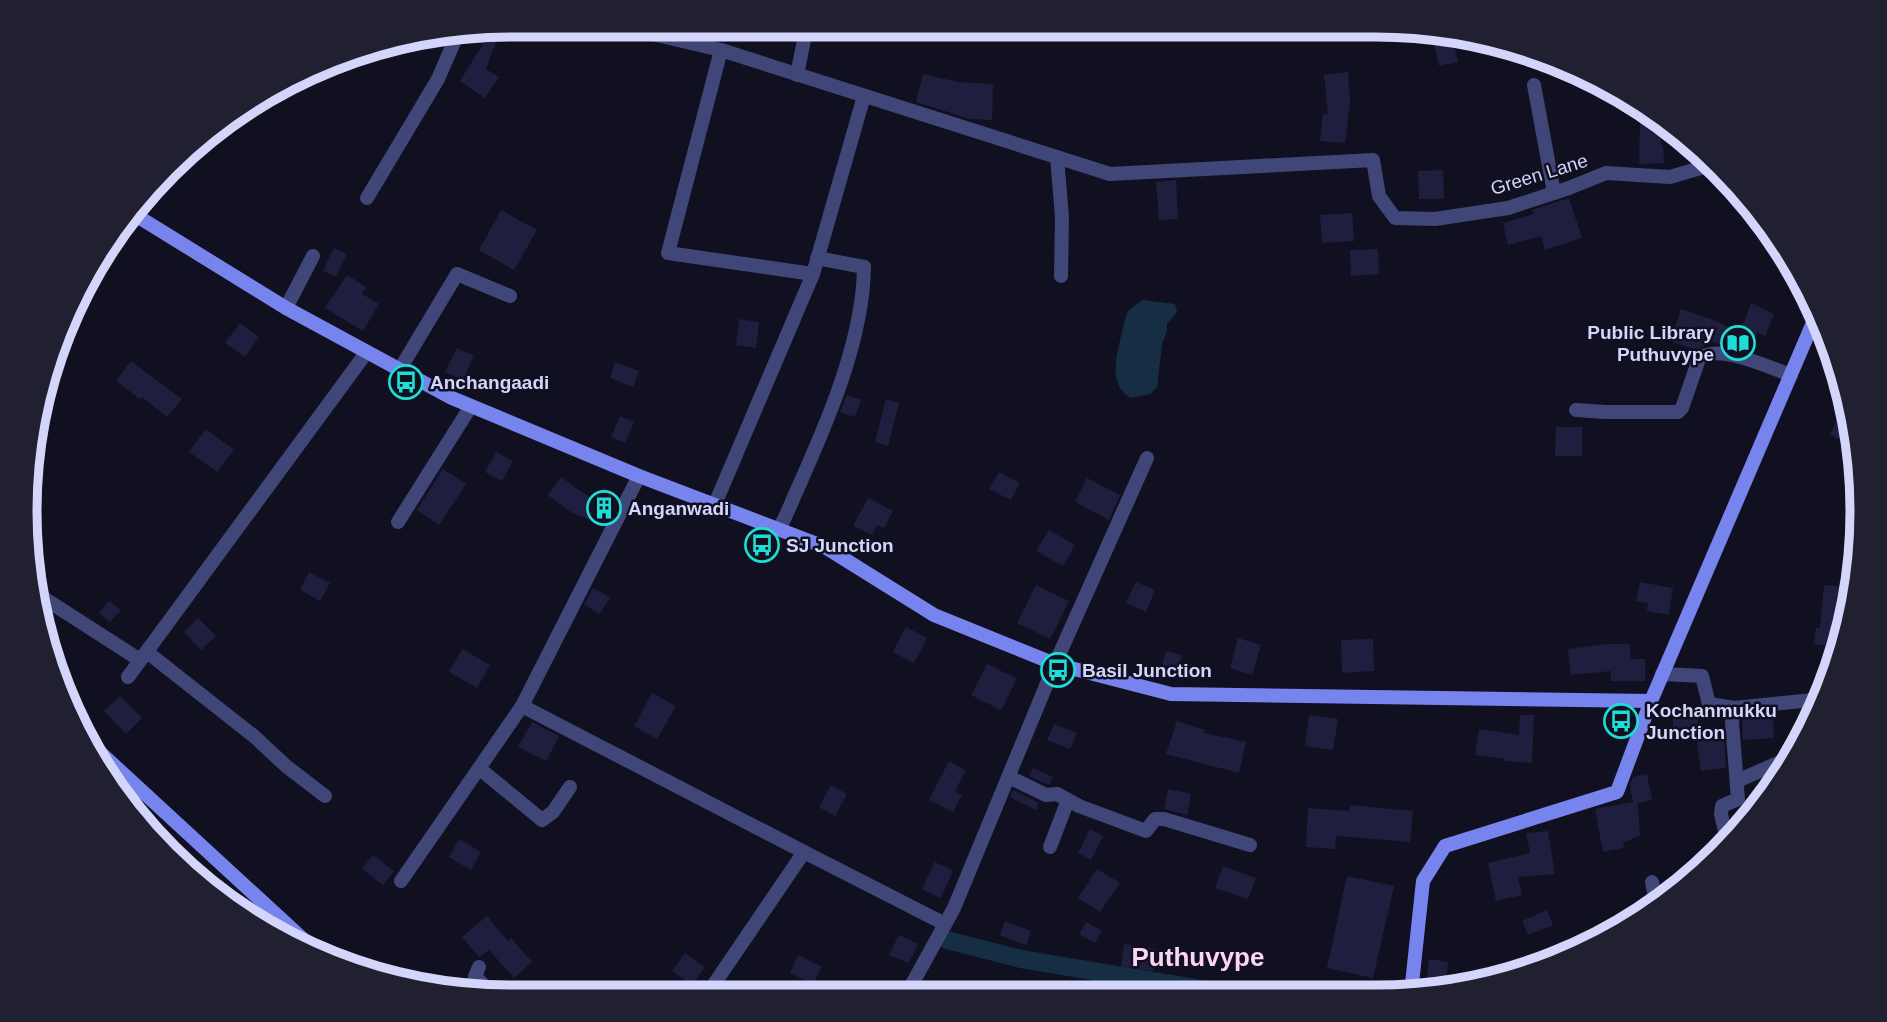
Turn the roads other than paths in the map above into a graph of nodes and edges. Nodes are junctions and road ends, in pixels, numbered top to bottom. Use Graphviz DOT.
graph roads {
  1 [pos="665,37"];
  2 [pos="805,37"];
  3 [pos="455,40"];
  4 [pos="721,50"];
  5 [pos="797,75"];
  6 [pos="1534,85"];
  7 [pos="864,96"];
  8 [pos="1057,157"];
  9 [pos="1702,167"];
  10 [pos="1554,193"];
  11 [pos="367,198"];
  12 [pos="139,217"];
  13 [pos="313,256"];
  14 [pos="817,258"];
  15 [pos="813,274"];
  16 [pos="1062,276"];
  17 [pos="510,296"];
  18 [pos="286,308"];
  19 [pos="1812,325"];
  20 [pos="366,353"];
  21 [pos="400,369"];
  22 [pos="1791,375"];
  23 [pos="471,406"];
  24 [pos="1576,410"];
  25 [pos="1147,458"];
  26 [pos="639,476"];
  27 [pos="716,503"];
  28 [pos="398,522"];
  29 [pos="779,529"];
  30 [pos="45,599"];
  31 [pos="143,656"];
  32 [pos="1055,664"];
  33 [pos="1662,674"];
  34 [pos="128,677"];
  35 [pos="1810,700"];
  36 [pos="1651,701"];
  37 [pos="522,706"];
  38 [pos="1734,708"];
  39 [pos="109,761"];
  40 [pos="1777,764"];
  41 [pos="480,769"];
  42 [pos="1009,777"];
  43 [pos="1737,781"];
  44 [pos="570,787"];
  45 [pos="325,796"];
  46 [pos="1068,800"];
  47 [pos="1725,832"];
  48 [pos="1250,845"];
  49 [pos="1050,847"];
  50 [pos="804,852"];
  51 [pos="401,881"];
  52 [pos="1652,883"];
  53 [pos="1654,894"];
  54 [pos="945,924"];
  55 [pos="297,934"];
  56 [pos="479,967"];
  57 [pos="483,984"];
  58 [pos="1412,984"];
  59 [pos="713,985"];
  60 [pos="911,985"];
  1 -- 4 [label="street"];
  2 -- 5 [label="street"];
  3 -- 11 [label="street"];
  4 -- 5 [label="street"];
  4 -- 15 [label="street"];
  5 -- 7 [label="street"];
  6 -- 10 [label="street"];
  7 -- 8 [label="street"];
  7 -- 14 [label="street"];
  8 -- 10 [label="street, Green Lane"];
  8 -- 16 [label="street"];
  9 -- 10 [label="street, Green Lane"];
  12 -- 18 [label="main road"];
  13 -- 18 [label="street"];
  14 -- 15 [label="street"];
  14 -- 29 [label="street"];
  15 -- 27 [label="street"];
  17 -- 21 [label="street"];
  18 -- 20 [label="main road"];
  19 -- 22 [label="main road"];
  20 -- 21 [label="main road"];
  20 -- 31 [label="street"];
  21 -- 23 [label="main road"];
  22 -- 24 [label="street"];
  22 -- 33 [label="main road"];
  23 -- 26 [label="main road"];
  23 -- 28 [label="street"];
  25 -- 32 [label="street"];
  26 -- 27 [label="main road"];
  26 -- 37 [label="street"];
  27 -- 29 [label="main road"];
  29 -- 32 [label="main road"];
  30 -- 31 [label="street"];
  31 -- 34 [label="street"];
  31 -- 45 [label="street"];
  32 -- 36 [label="main road"];
  32 -- 42 [label="street"];
  33 -- 36 [label="main road"];
  33 -- 38 [label="street"];
  35 -- 38 [label="street"];
  36 -- 58 [label="main road"];
  37 -- 41 [label="street"];
  37 -- 50 [label="street"];
  38 -- 43 [label="street"];
  39 -- 55 [label="main road"];
  40 -- 43 [label="street"];
  41 -- 44 [label="street"];
  41 -- 51 [label="street"];
  42 -- 46 [label="street"];
  42 -- 54 [label="street"];
  43 -- 47 [label="street"];
  46 -- 48 [label="street"];
  46 -- 49 [label="street"];
  50 -- 54 [label="street"];
  50 -- 59 [label="street"];
  52 -- 53 [label="street"];
  54 -- 60 [label="street"];
  56 -- 57 [label="street"];
}
